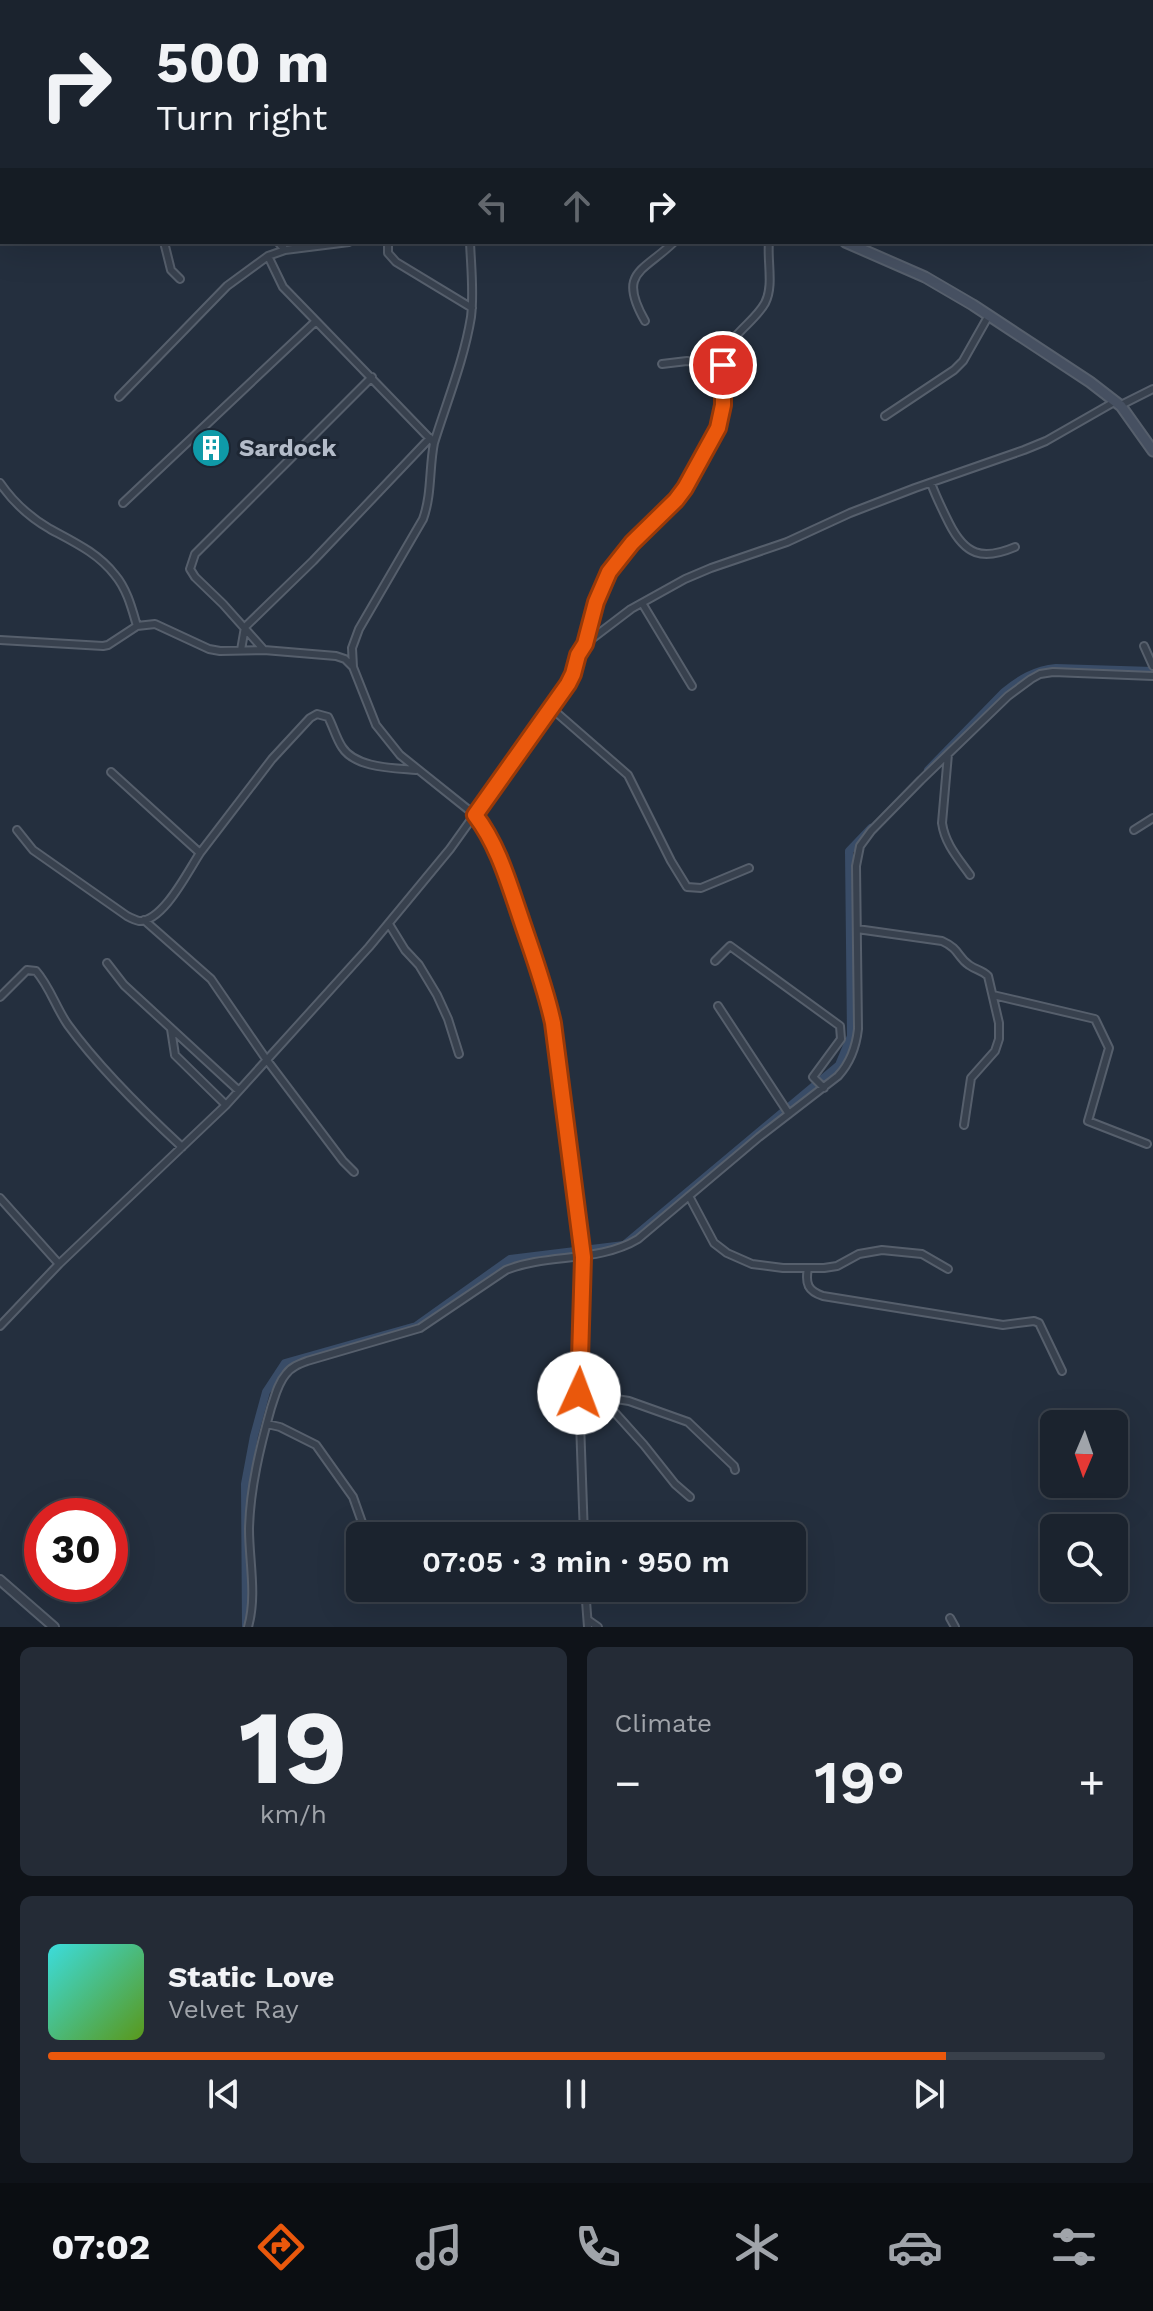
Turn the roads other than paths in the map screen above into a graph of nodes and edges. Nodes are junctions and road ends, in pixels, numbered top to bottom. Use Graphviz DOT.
graph roads {
  1 [pos="164,244"];
  2 [pos="280,244"];
  3 [pos="333,244"];
  4 [pos="388,244"];
  5 [pos="470,244"];
  6 [pos="671,244"];
  7 [pos="769,244"];
  8 [pos="850,244"];
  9 [pos="285,250"];
  10 [pos="268,256"];
  11 [pos="180,279"];
  12 [pos="472,308"];
  13 [pos="989,315"];
  14 [pos="316,321"];
  15 [pos="645,321"];
  16 [pos="662,364"];
  17 [pos="723,365"];
  18 [pos="372,377"];
  19 [pos="1153,389"];
  20 [pos="119,397"];
  21 [pos="1118,403"];
  22 [pos="885,416"];
  23 [pos="432,440"];
  24 [pos="1153,451"];
  25 [pos="0,483"];
  26 [pos="931,483"];
  27 [pos="123,503"];
  28 [pos="1015,547"];
  29 [pos="642,603"];
  30 [pos="137,626"];
  31 [pos="245,627"];
  32 [pos="0,640"];
  33 [pos="585,644"];
  34 [pos="1144,646"];
  35 [pos="241,650"];
  36 [pos="264,650"];
  37 [pos="1153,666"];
  38 [pos="353,667"];
  39 [pos="1153,676"];
  40 [pos="692,686"];
  41 [pos="550,707"];
  42 [pos="948,754"];
  43 [pos="416,770"];
  44 [pos="111,772"];
  45 [pos="475,815"];
  46 [pos="1153,818"];
  47 [pos="17,830"];
  48 [pos="1134,830"];
  49 [pos="200,853"];
  50 [pos="749,868"];
  51 [pos="970,875"];
  52 [pos="144,920"];
  53 [pos="389,924"];
  54 [pos="857,929"];
  55 [pos="715,961"];
  56 [pos="107,963"];
  57 [pos="993,995"];
  58 [pos="0,997"];
  59 [pos="718,1006"];
  60 [pos="171,1029"];
  61 [pos="459,1054"];
  62 [pos="266,1059"];
  63 [pos="824,1088"];
  64 [pos="238,1090"];
  65 [pos="226,1105"];
  66 [pos="789,1114"];
  67 [pos="964,1125"];
  68 [pos="1147,1144"];
  69 [pos="182,1147"];
  70 [pos="354,1172"];
  71 [pos="689,1196"];
  72 [pos="0,1198"];
  73 [pos="583,1257"];
  74 [pos="59,1264"];
  75 [pos="808,1268"];
  76 [pos="948,1269"];
  77 [pos="0,1326"];
  78 [pos="1062,1371"];
  79 [pos="579,1393"];
  80 [pos="600,1396"];
  81 [pos="267,1424"];
  82 [pos="735,1470"];
  83 [pos="690,1497"];
  84 [pos="362,1522"];
  85 [pos="584,1522"];
  86 [pos="0,1580"];
  87 [pos="586,1602"];
  88 [pos="950,1618"];
  89 [pos="588,1623"];
  90 [pos="54,1627"];
  91 [pos="248,1627"];
  92 [pos="598,1627"];
  93 [pos="955,1627"];
  1 -- 11 [label="street"];
  2 -- 9 [label="street"];
  3 -- 9 [label="street"];
  4 -- 12 [label="street"];
  5 -- 12 [label="street"];
  6 -- 15 [label="street"];
  7 -- 17 [label="street"];
  8 -- 13 [label="main road"];
  9 -- 10 [label="street"];
  10 -- 14 [label="street"];
  10 -- 20 [label="street"];
  12 -- 23 [label="street"];
  13 -- 21 [label="main road"];
  13 -- 22 [label="street"];
  14 -- 18 [label="street"];
  14 -- 27 [label="street"];
  16 -- 17 [label="street"];
  17 -- 33 [label="street"];
  18 -- 23 [label="street"];
  18 -- 31 [label="street"];
  19 -- 21 [label="street"];
  21 -- 24 [label="main road"];
  21 -- 26 [label="street"];
  23 -- 31 [label="street"];
  23 -- 38 [label="street"];
  25 -- 30 [label="street"];
  26 -- 28 [label="street"];
  26 -- 29 [label="street"];
  29 -- 33 [label="street"];
  29 -- 40 [label="street"];
  30 -- 32 [label="street"];
  30 -- 35 [label="street"];
  31 -- 35 [label="street"];
  31 -- 36 [label="street"];
  33 -- 41 [label="street"];
  34 -- 37 [label="street"];
  35 -- 36 [label="street"];
  36 -- 38 [label="street"];
  38 -- 43 [label="street"];
  39 -- 42 [label="street"];
  41 -- 45 [label="street"];
  41 -- 50 [label="street"];
  42 -- 51 [label="street"];
  42 -- 54 [label="street"];
  43 -- 45 [label="street"];
  43 -- 49 [label="street"];
  44 -- 49 [label="street"];
  45 -- 53 [label="street"];
  45 -- 73 [label="street"];
  46 -- 48 [label="street"];
  47 -- 52 [label="street"];
  49 -- 52 [label="street"];
  52 -- 62 [label="street"];
  53 -- 61 [label="street"];
  53 -- 62 [label="street"];
  54 -- 57 [label="street"];
  54 -- 63 [label="street"];
  55 -- 63 [label="street"];
  56 -- 60 [label="street"];
  57 -- 67 [label="street"];
  57 -- 68 [label="street"];
  58 -- 69 [label="street"];
  59 -- 66 [label="street"];
  60 -- 64 [label="street"];
  60 -- 65 [label="street"];
  62 -- 64 [label="street"];
  62 -- 70 [label="street"];
  63 -- 66 [label="street"];
  64 -- 65 [label="street"];
  65 -- 69 [label="street"];
  66 -- 71 [label="street"];
  69 -- 74 [label="street"];
  71 -- 73 [label="street"];
  71 -- 75 [label="street"];
  72 -- 74 [label="street"];
  73 -- 79 [label="street"];
  73 -- 81 [label="street"];
  74 -- 77 [label="street"];
  75 -- 76 [label="street"];
  75 -- 78 [label="street"];
  79 -- 80 [label="street"];
  79 -- 85 [label="street"];
  80 -- 82 [label="street"];
  80 -- 83 [label="street"];
  81 -- 84 [label="street"];
  81 -- 91 [label="street"];
  86 -- 90 [label="street"];
  87 -- 89 [label="street"];
  88 -- 93 [label="street"];
  89 -- 92 [label="street"];
}
